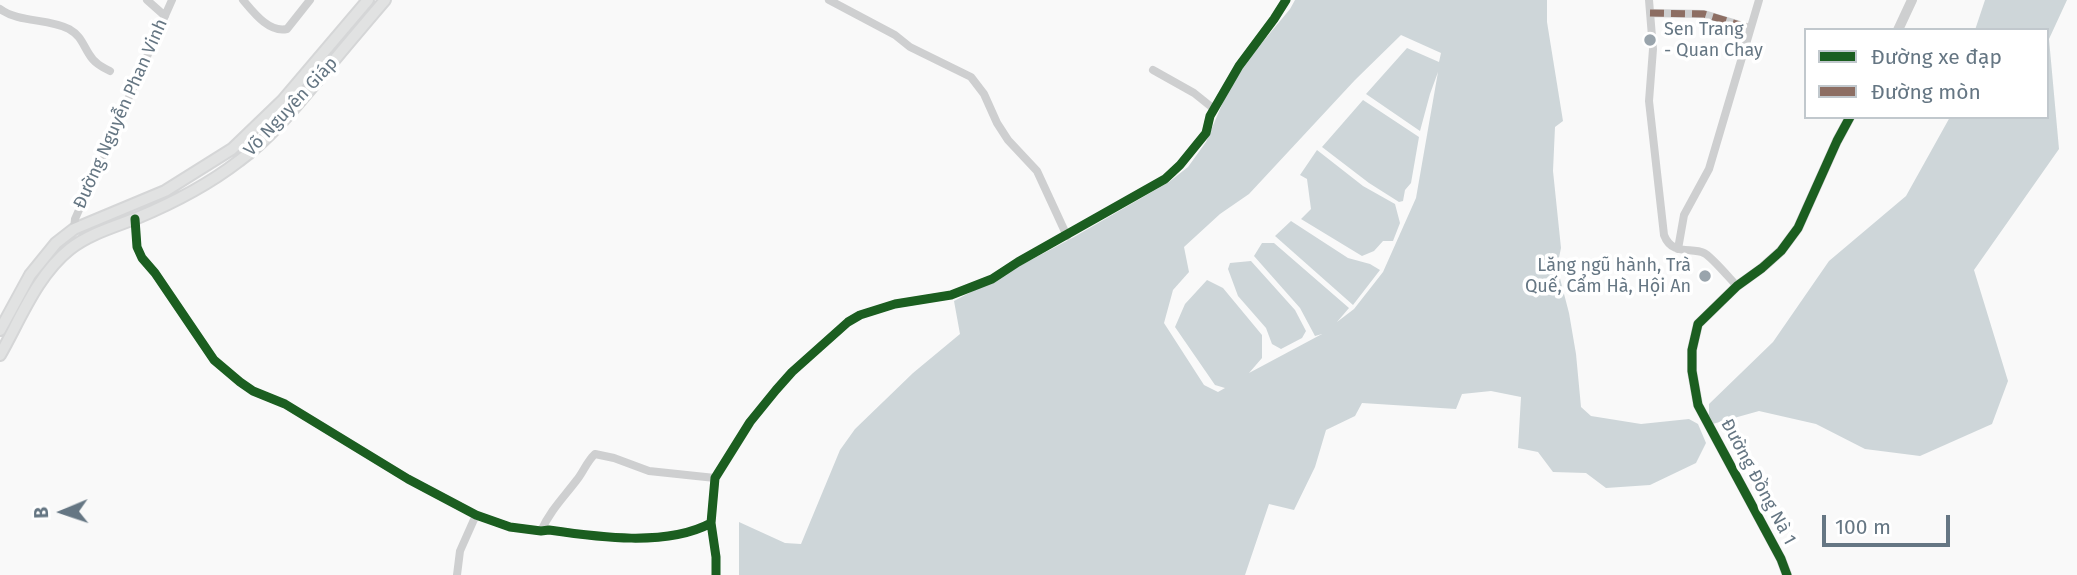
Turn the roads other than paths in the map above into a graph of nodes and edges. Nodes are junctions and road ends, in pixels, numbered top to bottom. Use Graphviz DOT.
graph roads {
  1 [pos="147,0"];
  2 [pos="172,0"];
  3 [pos="243,0"];
  4 [pos="310,0"];
  5 [pos="368,0"];
  6 [pos="385,0"];
  7 [pos="829,0"];
  8 [pos="1286,0"];
  9 [pos="1649,0"];
  10 [pos="1759,0"];
  11 [pos="1912,0"];
  12 [pos="0,9"];
  13 [pos="1650,13"];
  14 [pos="165,16"];
  15 [pos="1751,28"];
  16 [pos="1899,28"];
  17 [pos="1153,69"];
  18 [pos="110,71"];
  19 [pos="1214,109"];
  20 [pos="1849,119"];
  21 [pos="135,219"];
  22 [pos="74,229"];
  23 [pos="1067,236"];
  24 [pos="1678,249"];
  25 [pos="1737,286"];
  26 [pos="0,330"];
  27 [pos="0,355"];
  28 [pos="715,478"];
  29 [pos="476,515"];
  30 [pos="711,523"];
  31 [pos="541,531"];
  32 [pos="457,575"];
  33 [pos="716,575"];
  34 [pos="1787,575"];
  1 -- 14 [label="street"];
  2 -- 14 [label="street, Đường Nguyễn Phan Vinh"];
  3 -- 4 [label="street"];
  5 -- 22 [label="main road, Võ Nguyên Giáp"];
  6 -- 21 [label="main road, Võ Nguyên Giáp"];
  7 -- 23 [label="street"];
  8 -- 19 [label="street"];
  9 -- 13 [label="street"];
  10 -- 15 [label="street"];
  11 -- 16 [label="street"];
  12 -- 18 [label="street"];
  13 -- 15 [label="street"];
  13 -- 24 [label="street"];
  14 -- 22 [label="street, Đường Nguyễn Phan Vinh"];
  15 -- 24 [label="street"];
  17 -- 19 [label="street"];
  19 -- 23 [label="street"];
  20 -- 25 [label="street, Đường Đồng Nà 1"];
  21 -- 27 [label="main road, Võ Nguyên Giáp"];
  21 -- 29 [label="street"];
  22 -- 26 [label="main road, Võ Nguyên Giáp"];
  23 -- 28 [label="street"];
  24 -- 25 [label="street"];
  25 -- 34 [label="street, Đường Đồng Nà 1"];
  28 -- 30 [label="street"];
  28 -- 31 [label="street"];
  29 -- 31 [label="street"];
  29 -- 32 [label="street"];
  30 -- 31 [label="street"];
  30 -- 33 [label="street"];
}
